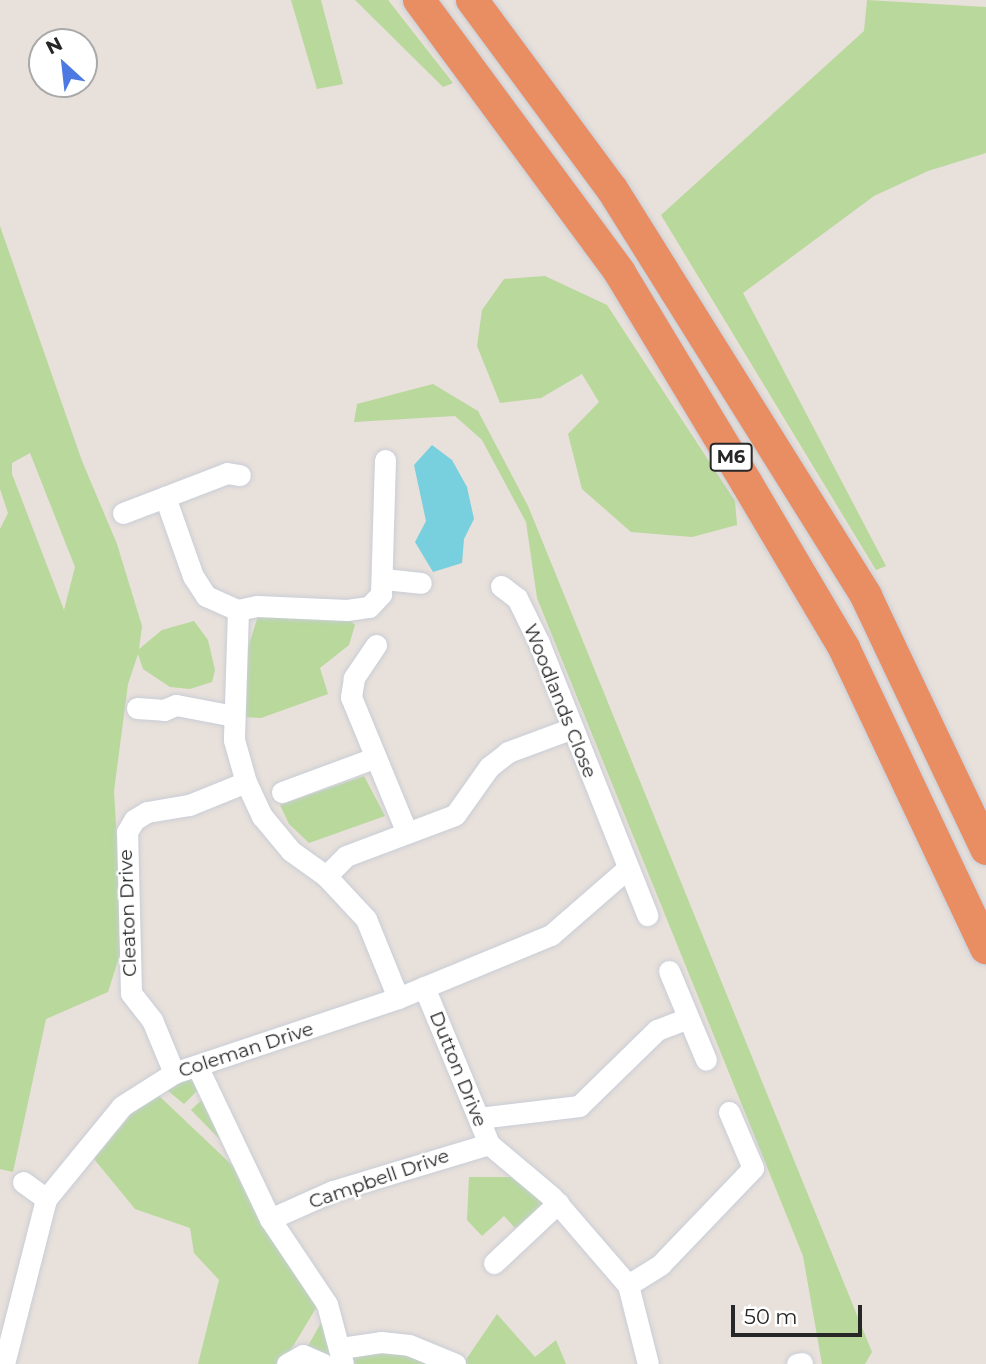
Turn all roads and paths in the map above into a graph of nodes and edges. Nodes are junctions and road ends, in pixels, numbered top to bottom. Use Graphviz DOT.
graph roads {
  1 [pos="419,0"];
  2 [pos="472,0"];
  3 [pos="385,460"];
  4 [pos="240,475"];
  5 [pos="165,496"];
  6 [pos="123,513"];
  7 [pos="384,579"];
  8 [pos="421,583"];
  9 [pos="501,586"];
  10 [pos="238,610"];
  11 [pos="376,645"];
  12 [pos="137,708"];
  13 [pos="234,716"];
  14 [pos="573,728"];
  15 [pos="374,758"];
  16 [pos="246,782"];
  17 [pos="282,792"];
  18 [pos="407,833"];
  19 [pos="986,849"];
  20 [pos="628,867"];
  21 [pos="326,876"];
  22 [pos="647,915"];
  23 [pos="986,948"];
  24 [pos="669,971"];
  25 [pos="424,988"];
  26 [pos="398,998"];
  27 [pos="688,1018"];
  28 [pos="706,1060"];
  29 [pos="198,1068"];
  30 [pos="174,1073"];
  31 [pos="730,1112"];
  32 [pos="479,1118"];
  33 [pos="489,1144"];
  34 [pos="511,1159"];
  35 [pos="433,1160"];
  36 [pos="23,1182"];
  37 [pos="46,1199"];
  38 [pos="558,1203"];
  39 [pos="270,1219"];
  40 [pos="494,1263"];
  41 [pos="628,1285"];
  42 [pos="342,1356"];
  43 [pos="4,1364"];
  44 [pos="287,1364"];
  45 [pos="323,1364"];
  46 [pos="455,1364"];
  47 [pos="648,1364"];
  1 -- 23 [label="highway, M6"];
  2 -- 19 [label="highway, M6"];
  3 -- 7 [label="street"];
  4 -- 5 [label="street"];
  5 -- 6 [label="street"];
  5 -- 10 [label="street"];
  7 -- 8 [label="street"];
  7 -- 10 [label="street"];
  9 -- 14 [label="street, Woodlands Close"];
  10 -- 13 [label="street"];
  11 -- 15 [label="street"];
  12 -- 13 [label="street"];
  13 -- 16 [label="street"];
  14 -- 18 [label="street"];
  14 -- 20 [label="street, Woodlands Close"];
  15 -- 17 [label="street"];
  15 -- 18 [label="street"];
  16 -- 21 [label="street"];
  16 -- 30 [label="street, Cleaton Drive"];
  18 -- 21 [label="street"];
  20 -- 22 [label="street"];
  20 -- 25 [label="street, Coleman Drive"];
  21 -- 26 [label="street"];
  24 -- 27 [label="street"];
  25 -- 26 [label="street, Coleman Drive"];
  25 -- 32 [label="street, Dutton Drive"];
  26 -- 29 [label="street, Coleman Drive"];
  27 -- 28 [label="street"];
  27 -- 32 [label="street"];
  29 -- 30 [label="street, Coleman Drive"];
  29 -- 39 [label="street"];
  30 -- 37 [label="street, Coleman Drive"];
  31 -- 41 [label="street"];
  32 -- 33 [label="street, Dutton Drive"];
  33 -- 34 [label="street, Dutton Drive"];
  33 -- 35 [label="street, Campbell Drive"];
  34 -- 35 [label="street"];
  34 -- 38 [label="street, Dutton Drive"];
  35 -- 39 [label="street, Campbell Drive"];
  36 -- 37 [label="street"];
  37 -- 43 [label="street, Coleman Drive"];
  38 -- 40 [label="street"];
  38 -- 41 [label="street, Dutton Drive"];
  39 -- 42 [label="street"];
  41 -- 47 [label="street, Dutton Drive"];
  42 -- 46 [label="street"];
  44 -- 45 [label="street"];
}
